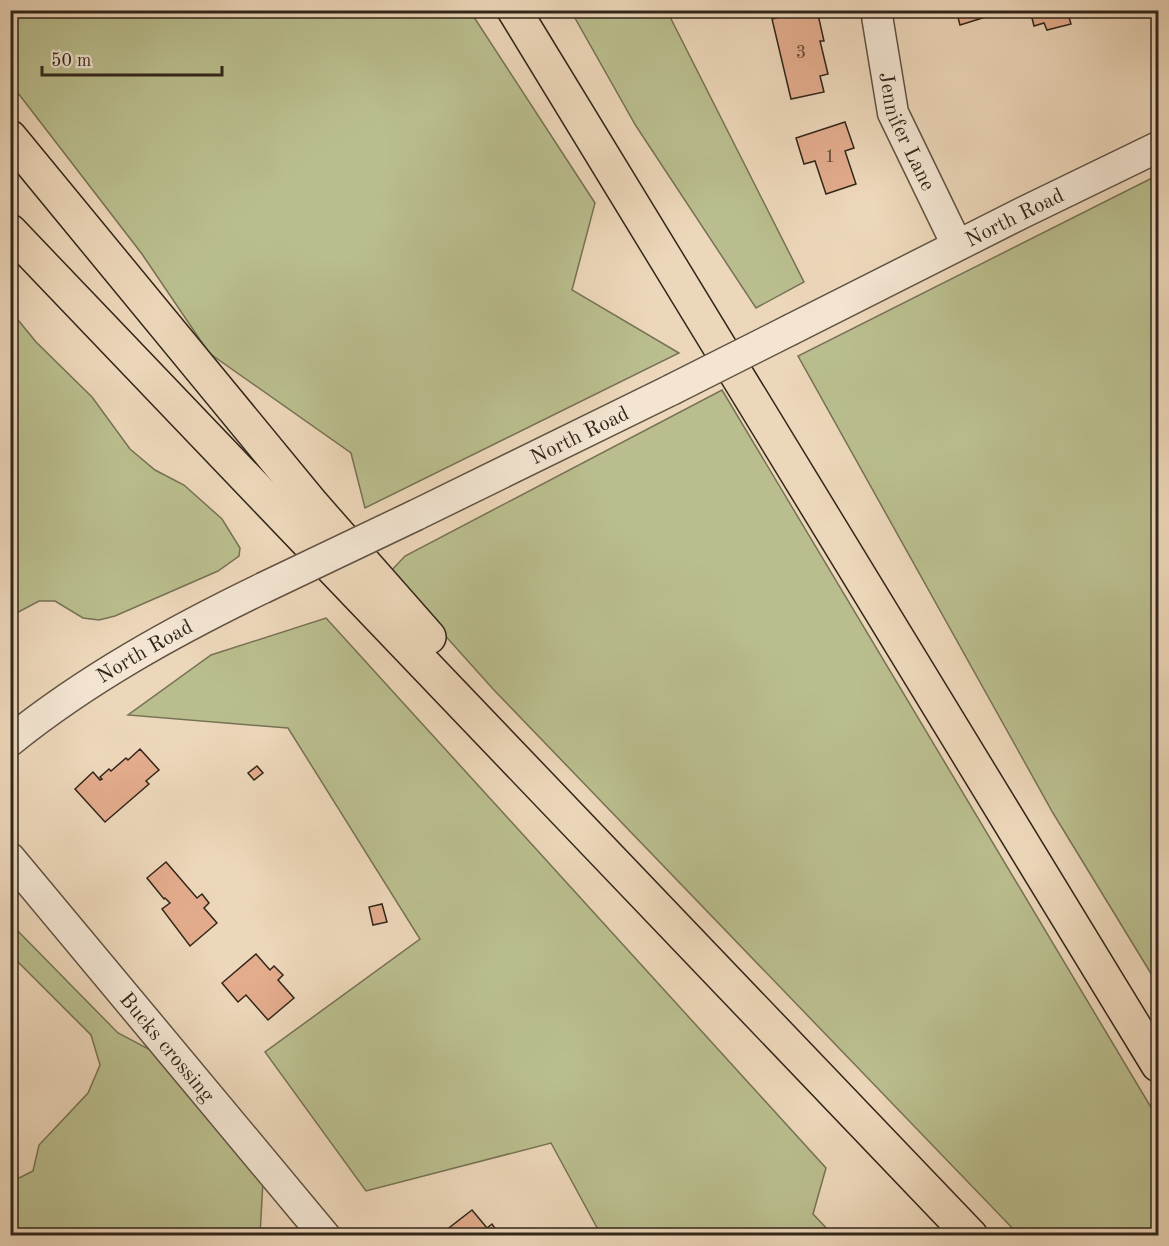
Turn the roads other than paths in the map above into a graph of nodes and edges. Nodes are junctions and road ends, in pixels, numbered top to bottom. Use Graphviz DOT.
graph roads {
  1 [pos="514,10"];
  2 [pos="876,10"];
  3 [pos="10,137"];
  4 [pos="1158,147"];
  5 [pos="10,231"];
  6 [pos="957,245"];
  7 [pos="10,741"];
  8 [pos="514,758"];
  9 [pos="10,858"];
  10 [pos="1158,1065"];
  11 [pos="325,1236"];
  12 [pos="971,1236"];
  1 -- 10 [label="highway"];
  2 -- 6 [label="street, Jennifer Lane"];
  3 -- 8 [label="highway"];
  4 -- 6 [label="street, North Road"];
  5 -- 8 [label="highway"];
  6 -- 7 [label="street, North Road, bridge"];
  8 -- 12 [label="highway"];
  9 -- 11 [label="street, Bucks crossing"];
}
